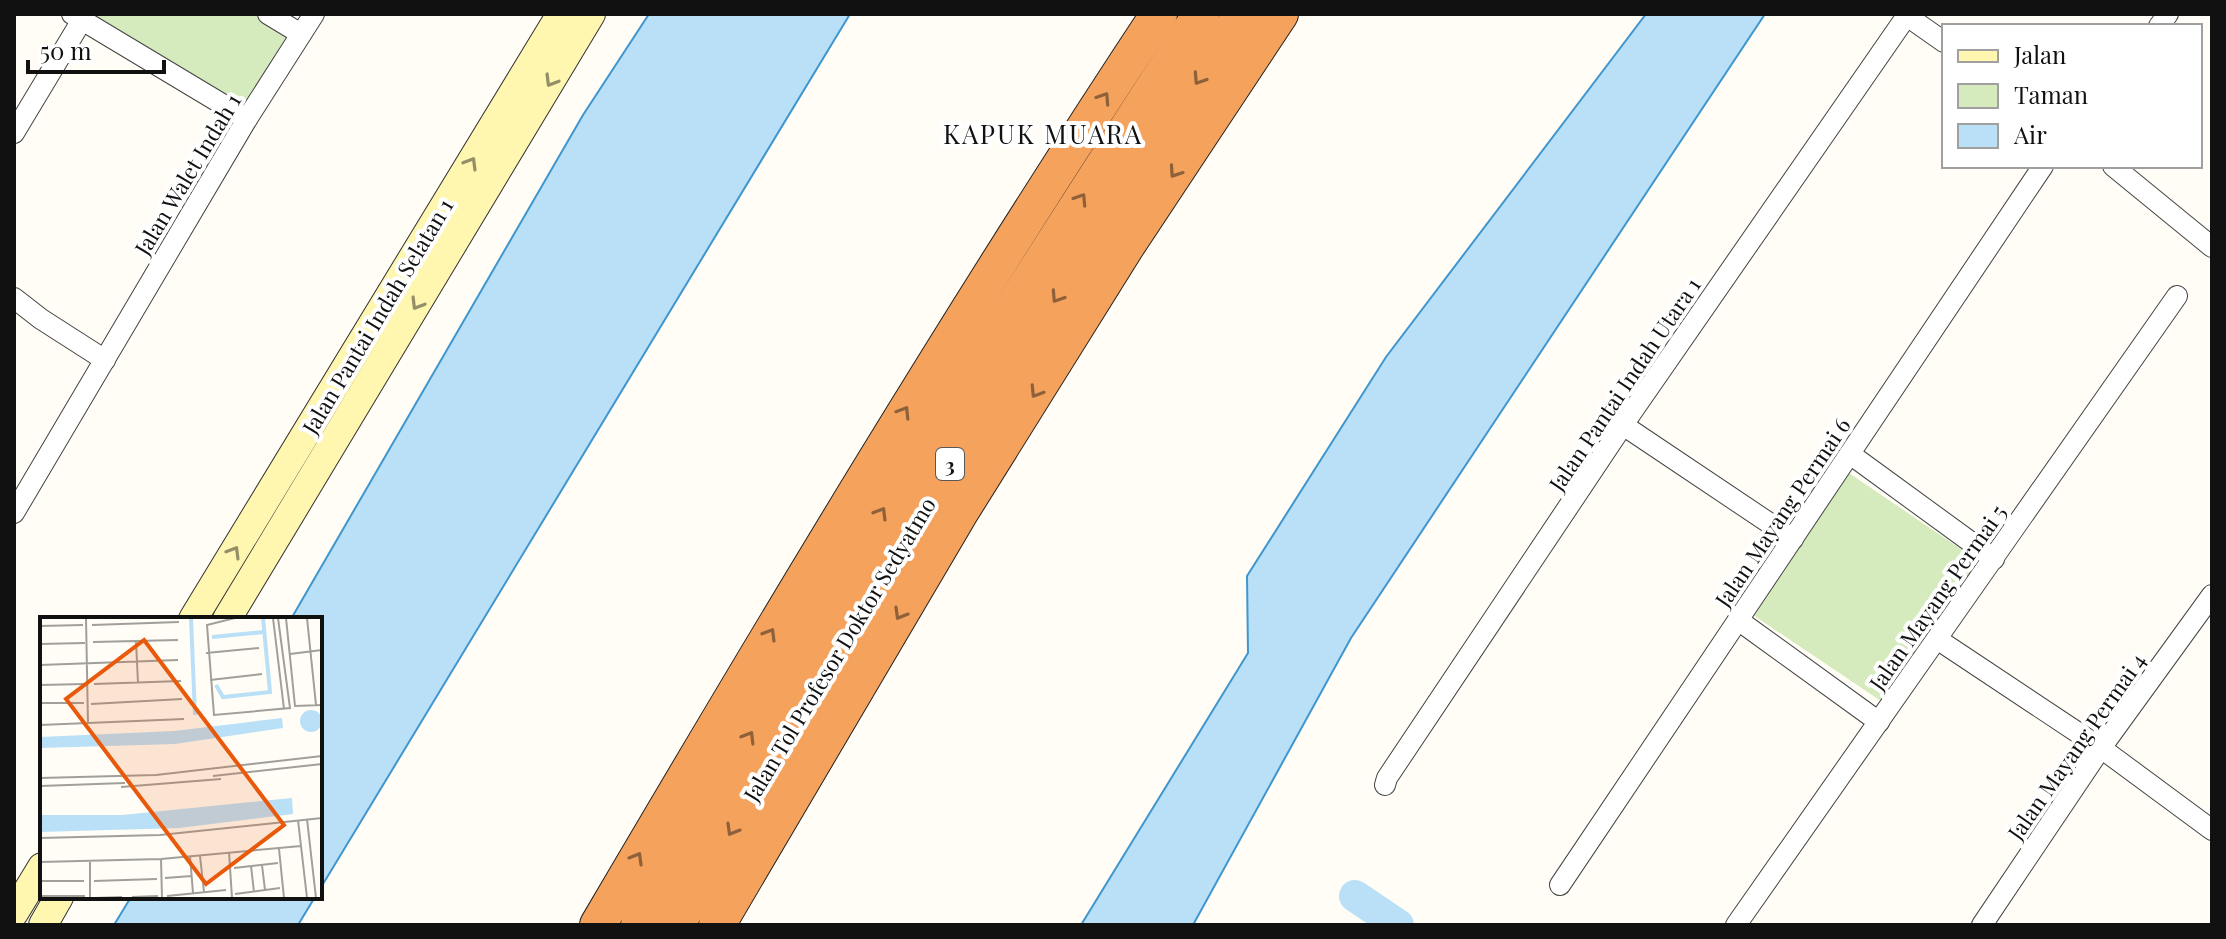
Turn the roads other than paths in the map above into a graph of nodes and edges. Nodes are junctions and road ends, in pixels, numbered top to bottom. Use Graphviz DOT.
graph roads {
  1 [pos="268,14"];
  2 [pos="314,14"];
  3 [pos="561,14"];
  4 [pos="591,14"];
  5 [pos="1159,14"];
  6 [pos="1201,14"];
  7 [pos="1242,14"];
  8 [pos="1280,14"];
  9 [pos="1908,15"];
  10 [pos="77,17"];
  11 [pos="301,34"];
  12 [pos="1942,40"];
  13 [pos="247,119"];
  14 [pos="14,133"];
  15 [pos="2042,168"];
  16 [pos="2115,168"];
  17 [pos="2212,247"];
  18 [pos="2177,296"];
  19 [pos="14,298"];
  20 [pos="105,360"];
  21 [pos="1623,425"];
  22 [pos="1850,454"];
  23 [pos="14,513"];
  24 [pos="1793,539"];
  25 [pos="1994,559"];
  26 [pos="2212,595"];
  27 [pos="194,617"];
  28 [pos="228,617"];
  29 [pos="1738,620"];
  30 [pos="1937,639"];
  31 [pos="1879,722"];
  32 [pos="2101,748"];
  33 [pos="1385,785"];
  34 [pos="2212,830"];
  35 [pos="40,870"];
  36 [pos="1560,885"];
  37 [pos="58,899"];
  38 [pos="14,913"];
  39 [pos="43,925"];
  40 [pos="598,925"];
  41 [pos="639,925"];
  42 [pos="676,925"];
  43 [pos="717,925"];
  44 [pos="1736,925"];
  45 [pos="1982,925"];
  1 -- 11 [label="street"];
  2 -- 11 [label="street, Jalan Walet Indah 1"];
  27 -- 3 [label="street, Jalan Pantai Indah Selatan 1, one-way"];
  4 -- 28 [label="street, Jalan Pantai Indah Selatan 1, one-way"];
  40 -- 5 [label="highway, one-way"];
  41 -- 6 [label="highway, Jalan Tol Profesor Doktor Sedyatmo / 3, one-way"];
  7 -- 42 [label="highway, Jalan Tol Profesor Doktor Sedyatmo / 3, one-way"];
  8 -- 43 [label="highway, Jalan Tol Profesor Doktor Sedyatmo / 3, one-way"];
  9 -- 12 [label="street"];
  9 -- 21 [label="street, Jalan Pantai Indah Utara 1"];
  10 -- 13 [label="street"];
  10 -- 14 [label="street"];
  11 -- 13 [label="street, Jalan Walet Indah 1"];
  13 -- 20 [label="street, Jalan Walet Indah 1"];
  15 -- 22 [label="street, Jalan Mayang Permai 6"];
  16 -- 17 [label="street"];
  18 -- 25 [label="street, Jalan Mayang Permai 5"];
  19 -- 20 [label="street"];
  20 -- 23 [label="street, Jalan Walet Indah 1"];
  21 -- 24 [label="street"];
  21 -- 33 [label="street, Jalan Pantai Indah Utara 1"];
  22 -- 24 [label="street, Jalan Mayang Permai 6"];
  22 -- 25 [label="street"];
  24 -- 29 [label="street, Jalan Mayang Permai 6"];
  25 -- 30 [label="street, Jalan Mayang Permai 5"];
  26 -- 32 [label="street, Jalan Mayang Permai 4"];
  29 -- 31 [label="street"];
  29 -- 36 [label="street, Jalan Mayang Permai 6"];
  30 -- 31 [label="street, Jalan Mayang Permai 5"];
  30 -- 32 [label="street"];
  31 -- 44 [label="street, Jalan Mayang Permai 5"];
  32 -- 34 [label="street"];
  32 -- 45 [label="street, Jalan Mayang Permai 4"];
  35 -- 38 [label="street"];
  37 -- 39 [label="street"];
}
